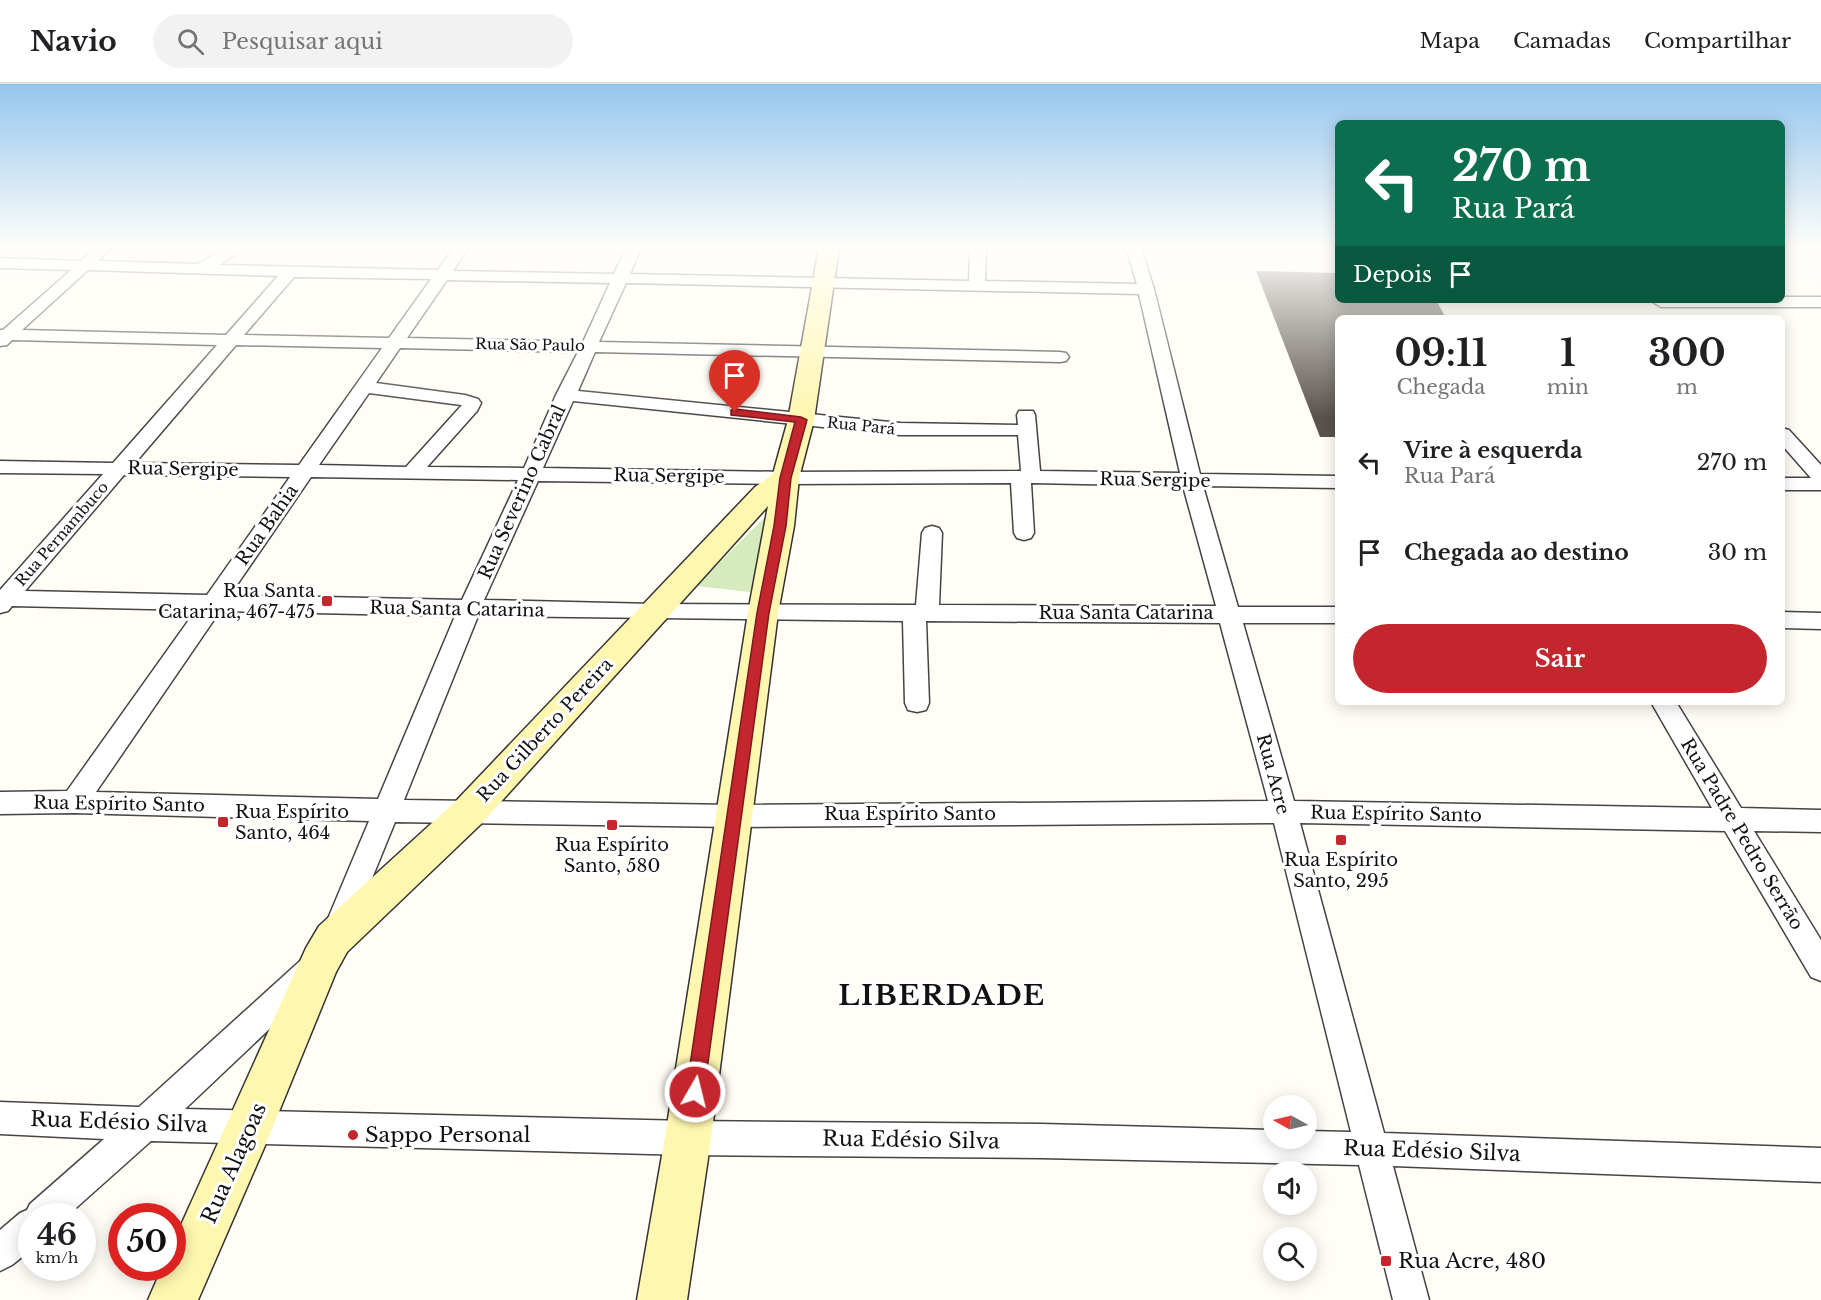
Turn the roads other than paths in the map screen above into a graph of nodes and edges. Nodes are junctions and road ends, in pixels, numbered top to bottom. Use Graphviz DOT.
graph roads {
  1 [pos="40,305"];
  2 [pos="262,305"];
  3 [pos="421,305"];
  4 [pos="608,305"];
  5 [pos="819,305"];
  6 [pos="1150,305"];
  7 [pos="2,337"];
  8 [pos="230,341"];
  9 [pos="395,342"];
  10 [pos="588,347"];
  11 [pos="812,352"];
  12 [pos="1060,357"];
  13 [pos="364,387"];
  14 [pos="565,395"];
  15 [pos="1026,415"];
  16 [pos="801,420"];
  17 [pos="1014,430"];
  18 [pos="1785,437"];
  19 [pos="0,467"];
  20 [pos="120,468"];
  21 [pos="305,471"];
  22 [pos="413,471"];
  23 [pos="530,473"];
  24 [pos="1026,477"];
  25 [pos="1821,477"];
  26 [pos="1192,481"];
  27 [pos="1335,482"];
  28 [pos="1785,484"];
  29 [pos="1821,484"];
  30 [pos="775,485"];
  31 [pos="932,533"];
  32 [pos="1024,533"];
  33 [pos="2,601"];
  34 [pos="212,604"];
  35 [pos="469,610"];
  36 [pos="653,612"];
  37 [pos="921,612"];
  38 [pos="763,613"];
  39 [pos="1229,613"];
  40 [pos="1335,615"];
  41 [pos="1785,620"];
  42 [pos="1821,621"];
  43 [pos="917,703"];
  44 [pos="1665,705"];
  45 [pos="74,802"];
  46 [pos="0,803"];
  47 [pos="384,811"];
  48 [pos="1284,812"];
  49 [pos="468,813"];
  50 [pos="734,816"];
  51 [pos="1735,820"];
  52 [pos="1821,821"];
  53 [pos="327,950"];
  54 [pos="1821,967"];
  55 [pos="293,1025"];
  56 [pos="0,1118"];
  57 [pos="145,1124"];
  58 [pos="252,1125"];
  59 [pos="688,1138"];
  60 [pos="1371,1149"];
  61 [pos="1821,1164"];
  62 [pos="57,1203"];
  63 [pos="18,1237"];
  64 [pos="0,1253"];
  65 [pos="173,1300"];
  66 [pos="662,1300"];
  67 [pos="1412,1300"];
  1 -- 7 [label="street"];
  2 -- 8 [label="street, Rua Pernambuco"];
  3 -- 9 [label="street, Rua Bahia"];
  4 -- 10 [label="street, Rua Severino Cabral"];
  5 -- 11 [label="main road"];
  6 -- 26 [label="street, Rua Acre"];
  7 -- 8 [label="street, Rua São Paulo"];
  8 -- 9 [label="street, Rua São Paulo"];
  8 -- 20 [label="street, Rua Pernambuco"];
  9 -- 10 [label="street, Rua São Paulo"];
  9 -- 13 [label="street, Rua Bahia"];
  10 -- 11 [label="street, Rua São Paulo"];
  10 -- 14 [label="street, Rua Severino Cabral"];
  11 -- 12 [label="street, Rua São Paulo"];
  11 -- 16 [label="main road"];
  13 -- 21 [label="street, Rua Bahia"];
  13 -- 22 [label="street"];
  14 -- 16 [label="street, Rua Pará"];
  14 -- 23 [label="street, Rua Severino Cabral"];
  15 -- 24 [label="street"];
  16 -- 17 [label="street, Rua Pará"];
  16 -- 30 [label="main road"];
  18 -- 25 [label="street"];
  19 -- 20 [label="street, Rua Sergipe"];
  20 -- 21 [label="street, Rua Sergipe"];
  20 -- 33 [label="street, Rua Pernambuco"];
  21 -- 22 [label="street, Rua Sergipe"];
  21 -- 34 [label="street, Rua Bahia"];
  22 -- 23 [label="street, Rua Sergipe"];
  23 -- 30 [label="street, Rua Sergipe"];
  23 -- 35 [label="street, Rua Severino Cabral"];
  24 -- 26 [label="street, Rua Sergipe"];
  24 -- 30 [label="street, Rua Sergipe"];
  24 -- 32 [label="street"];
  26 -- 27 [label="street, Rua Sergipe"];
  26 -- 39 [label="street, Rua Acre"];
  28 -- 29 [label="street"];
  30 -- 36 [label="main road, Rua Gilberto Pereira"];
  30 -- 38 [label="main road"];
  31 -- 37 [label="street"];
  33 -- 34 [label="street, Rua Santa Catarina"];
  34 -- 35 [label="street, Rua Santa Catarina"];
  34 -- 45 [label="street, Rua Bahia"];
  35 -- 36 [label="street, Rua Santa Catarina"];
  35 -- 47 [label="street, Rua Severino Cabral"];
  36 -- 38 [label="street, Rua Santa Catarina"];
  36 -- 49 [label="main road, Rua Gilberto Pereira"];
  37 -- 38 [label="street, Rua Santa Catarina"];
  37 -- 39 [label="street, Rua Santa Catarina"];
  37 -- 43 [label="street"];
  38 -- 50 [label="main road"];
  39 -- 40 [label="street, Rua Santa Catarina"];
  39 -- 48 [label="street, Rua Acre"];
  41 -- 42 [label="street"];
  44 -- 51 [label="street, Rua Padre Pedro Serrão"];
  45 -- 46 [label="street, Rua Espírito Santo"];
  45 -- 47 [label="street, Rua Espírito Santo"];
  47 -- 49 [label="street, Rua Espírito Santo"];
  47 -- 53 [label="street, Rua Severino Cabral"];
  48 -- 50 [label="street, Rua Espírito Santo"];
  48 -- 51 [label="street, Rua Espírito Santo"];
  48 -- 60 [label="street, Rua Acre"];
  49 -- 50 [label="street, Rua Espírito Santo"];
  49 -- 53 [label="main road, Rua Gilberto Pereira"];
  50 -- 59 [label="main road"];
  51 -- 52 [label="street, Rua Espírito Santo"];
  51 -- 54 [label="street, Rua Padre Pedro Serrão"];
  53 -- 55 [label="main road, Rua Gilberto Pereira"];
  53 -- 57 [label="street, Rua Gilberto Pereira"];
  55 -- 58 [label="main road, Rua Alagoas"];
  56 -- 57 [label="street, Rua Edésio Silva"];
  57 -- 58 [label="street, Rua Edésio Silva"];
  57 -- 62 [label="street, Rua Gilberto Pereira"];
  58 -- 59 [label="street, Rua Edésio Silva"];
  58 -- 65 [label="main road, Rua Alagoas"];
  59 -- 60 [label="street, Rua Edésio Silva"];
  59 -- 66 [label="main road"];
  60 -- 61 [label="street, Rua Edésio Silva"];
  60 -- 67 [label="street, Rua Acre"];
  63 -- 64 [label="street"];
}
